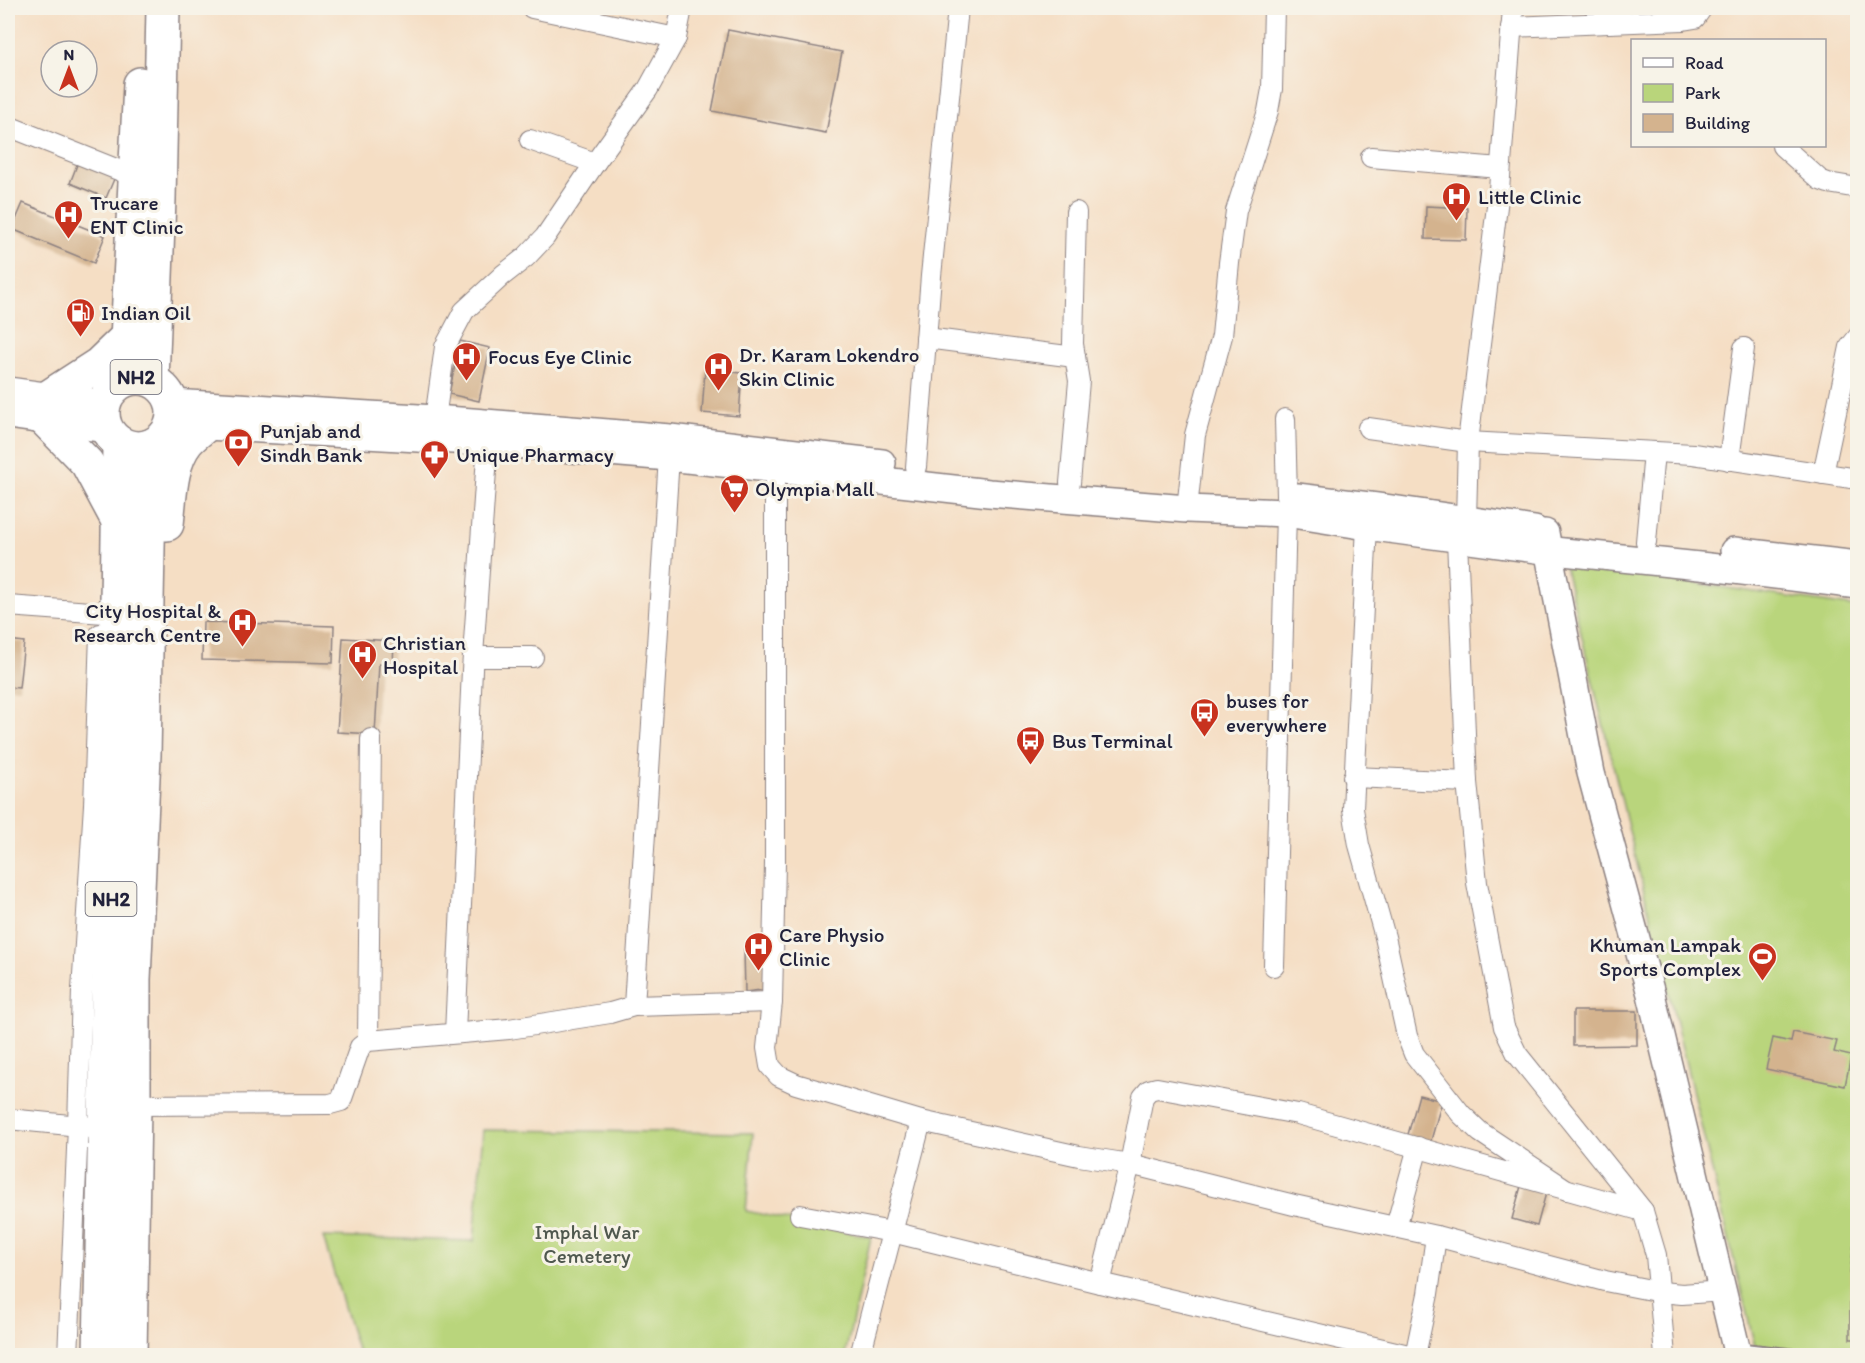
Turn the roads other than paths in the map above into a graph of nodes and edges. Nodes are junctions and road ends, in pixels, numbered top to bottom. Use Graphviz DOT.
graph roads {
  1 [pos="142,8"];
  2 [pos="163,8"];
  3 [pos="532,8"];
  4 [pos="682,8"];
  5 [pos="958,8"];
  6 [pos="1274,8"];
  7 [pos="1513,8"];
  8 [pos="1702,8"];
  9 [pos="563,10"];
  10 [pos="1511,27"];
  11 [pos="676,38"];
  12 [pos="8,126"];
  13 [pos="530,140"];
  14 [pos="1783,147"];
  15 [pos="1371,157"];
  16 [pos="595,163"];
  17 [pos="1500,168"];
  18 [pos="136,177"];
  19 [pos="1857,188"];
  20 [pos="1076,212"];
  21 [pos="128,336"];
  22 [pos="1857,336"];
  23 [pos="926,338"];
  24 [pos="1744,348"];
  25 [pos="1075,357"];
  26 [pos="8,391"];
  27 [pos="47,409"];
  28 [pos="137,413"];
  29 [pos="8,416"];
  30 [pos="435,419"];
  31 [pos="1285,419"];
  32 [pos="205,426"];
  33 [pos="1368,428"];
  34 [pos="488,442"];
  35 [pos="1468,442"];
  36 [pos="1654,452"];
  37 [pos="669,457"];
  38 [pos="1729,460"];
  39 [pos="916,467"];
  40 [pos="775,470"];
  41 [pos="861,470"];
  42 [pos="1822,474"];
  43 [pos="1857,479"];
  44 [pos="1070,483"];
  45 [pos="1188,500"];
  46 [pos="1287,504"];
  47 [pos="118,520"];
  48 [pos="1367,526"];
  49 [pos="1462,530"];
  50 [pos="1546,541"];
  51 [pos="1646,542"];
  52 [pos="1857,565"];
  53 [pos="1857,585"];
  54 [pos="8,606"];
  55 [pos="122,613"];
  56 [pos="473,657"];
  57 [pos="533,657"];
  58 [pos="370,739"];
  59 [pos="1353,777"];
  60 [pos="1467,782"];
  61 [pos="1274,966"];
  62 [pos="772,1002"];
  63 [pos="634,1006"];
  64 [pos="455,1034"];
  65 [pos="368,1041"];
  66 [pos="134,1105"];
  67 [pos="8,1119"];
  68 [pos="921,1121"];
  69 [pos="91,1127"];
  70 [pos="1418,1147"];
  71 [pos="1131,1164"];
  72 [pos="1567,1190"];
  73 [pos="1643,1211"];
  74 [pos="800,1215"];
  75 [pos="1396,1227"];
  76 [pos="892,1232"];
  77 [pos="1436,1236"];
  78 [pos="1100,1282"];
  79 [pos="1723,1291"];
  80 [pos="1661,1292"];
  81 [pos="1737,1352"];
  82 [pos="68,1356"];
  83 [pos="100,1356"];
  84 [pos="130,1356"];
  85 [pos="860,1356"];
  86 [pos="1414,1356"];
  87 [pos="1665,1356"];
  88 [pos="1805,1356"];
  1 -- 18 [label="highway, NH2"];
  2 -- 28 [label="highway, NH2"];
  3 -- 9 [label="street"];
  4 -- 11 [label="street"];
  5 -- 23 [label="street"];
  6 -- 45 [label="street"];
  7 -- 10 [label="street"];
  8 -- 10 [label="street"];
  9 -- 11 [label="street"];
  10 -- 17 [label="street"];
  11 -- 16 [label="street"];
  12 -- 18 [label="street"];
  13 -- 16 [label="street"];
  14 -- 19 [label="street"];
  15 -- 17 [label="street"];
  16 -- 30 [label="street"];
  17 -- 35 [label="street"];
  18 -- 21 [label="highway, NH2"];
  20 -- 25 [label="street"];
  21 -- 27 [label="highway"];
  21 -- 28 [label="highway, NH2"];
  22 -- 42 [label="street"];
  23 -- 25 [label="street"];
  23 -- 39 [label="street"];
  24 -- 38 [label="street"];
  25 -- 44 [label="street"];
  26 -- 27 [label="main road"];
  27 -- 28 [label="main road"];
  27 -- 29 [label="main road"];
  27 -- 47 [label="highway"];
  28 -- 30 [label="main road"];
  28 -- 32 [label="main road"];
  28 -- 47 [label="highway, NH2"];
  28 -- 55 [label="highway, NH2"];
  30 -- 41 [label="main road"];
  31 -- 46 [label="street"];
  32 -- 34 [label="main road"];
  32 -- 55 [label="highway"];
  33 -- 35 [label="street"];
  34 -- 37 [label="main road"];
  34 -- 56 [label="street"];
  35 -- 36 [label="street"];
  35 -- 49 [label="street"];
  36 -- 38 [label="street"];
  36 -- 51 [label="street"];
  37 -- 40 [label="main road"];
  37 -- 63 [label="street"];
  38 -- 42 [label="street"];
  39 -- 41 [label="main road"];
  39 -- 44 [label="main road"];
  40 -- 41 [label="main road"];
  40 -- 62 [label="street"];
  41 -- 45 [label="main road"];
  42 -- 43 [label="street"];
  44 -- 45 [label="main road"];
  45 -- 46 [label="main road"];
  46 -- 48 [label="main road"];
  46 -- 49 [label="main road"];
  46 -- 61 [label="street"];
  47 -- 55 [label="highway, NH2"];
  48 -- 49 [label="main road"];
  48 -- 59 [label="street"];
  49 -- 50 [label="main road"];
  49 -- 60 [label="street"];
  50 -- 51 [label="main road"];
  50 -- 53 [label="main road"];
  50 -- 79 [label="main road"];
  51 -- 52 [label="main road"];
  54 -- 55 [label="street"];
  55 -- 66 [label="highway, NH2"];
  55 -- 69 [label="highway, NH2"];
  56 -- 57 [label="street"];
  56 -- 64 [label="street"];
  58 -- 65 [label="street"];
  59 -- 60 [label="street"];
  59 -- 72 [label="street"];
  60 -- 73 [label="street"];
  62 -- 63 [label="street"];
  62 -- 68 [label="street"];
  63 -- 64 [label="street"];
  64 -- 65 [label="street"];
  65 -- 66 [label="street"];
  66 -- 84 [label="highway, NH2"];
  67 -- 69 [label="street"];
  68 -- 71 [label="street"];
  68 -- 76 [label="street"];
  69 -- 82 [label="street"];
  69 -- 83 [label="highway, NH2"];
  70 -- 71 [label="street"];
  70 -- 72 [label="street"];
  70 -- 75 [label="street"];
  71 -- 75 [label="street"];
  71 -- 78 [label="street"];
  72 -- 73 [label="street"];
  73 -- 80 [label="street"];
  74 -- 76 [label="street"];
  75 -- 77 [label="street"];
  76 -- 78 [label="street"];
  76 -- 85 [label="street"];
  77 -- 80 [label="street"];
  77 -- 86 [label="street"];
  78 -- 86 [label="street"];
  79 -- 80 [label="street"];
  79 -- 81 [label="main road"];
  80 -- 87 [label="street"];
  81 -- 88 [label="lane"];
}
